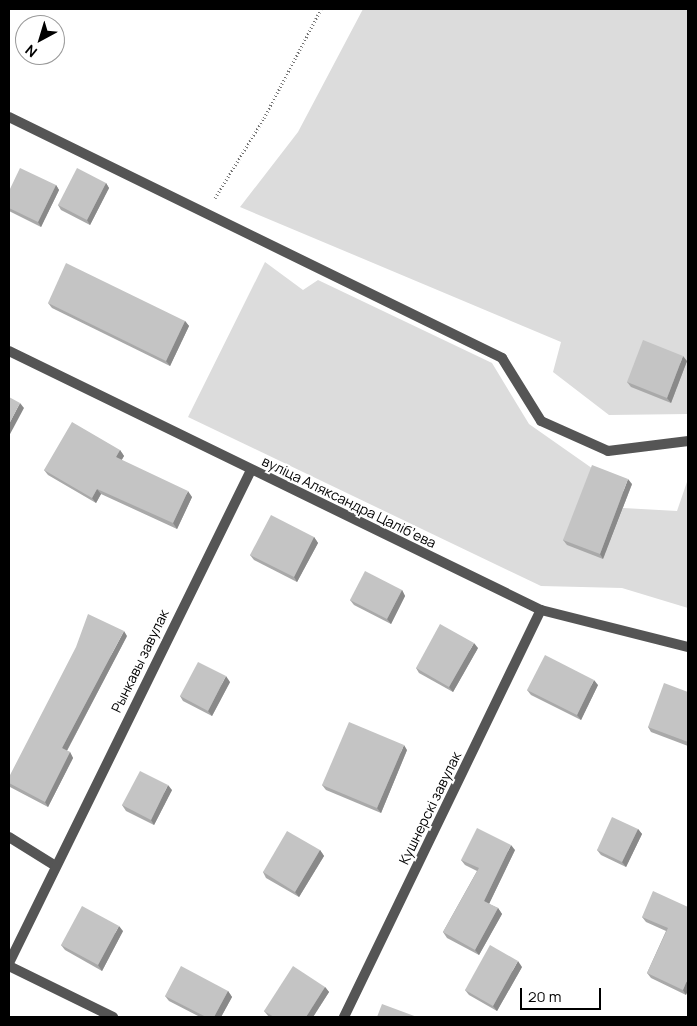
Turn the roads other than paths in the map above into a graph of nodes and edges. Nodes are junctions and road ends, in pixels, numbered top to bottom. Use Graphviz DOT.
graph roads {
  1 [pos="9,117"];
  2 [pos="9,351"];
  3 [pos="688,441"];
  4 [pos="251,470"];
  5 [pos="540,610"];
  6 [pos="688,647"];
  7 [pos="9,837"];
  8 [pos="54,865"];
  9 [pos="9,964"];
  10 [pos="114,1017"];
  11 [pos="344,1017"];
  1 -- 3 [label="street"];
  2 -- 4 [label="street, вуліца Аляксандра Цалібʼева"];
  4 -- 5 [label="street, вуліца Аляксандра Цалібʼева"];
  4 -- 8 [label="street, Рынкавы завулак"];
  5 -- 6 [label="street, вуліца Аляксандра Цалібʼева"];
  5 -- 11 [label="street, Кушнерскі завулак"];
  7 -- 8 [label="street"];
  8 -- 9 [label="street, Рынкавы завулак"];
  9 -- 10 [label="street"];
}
